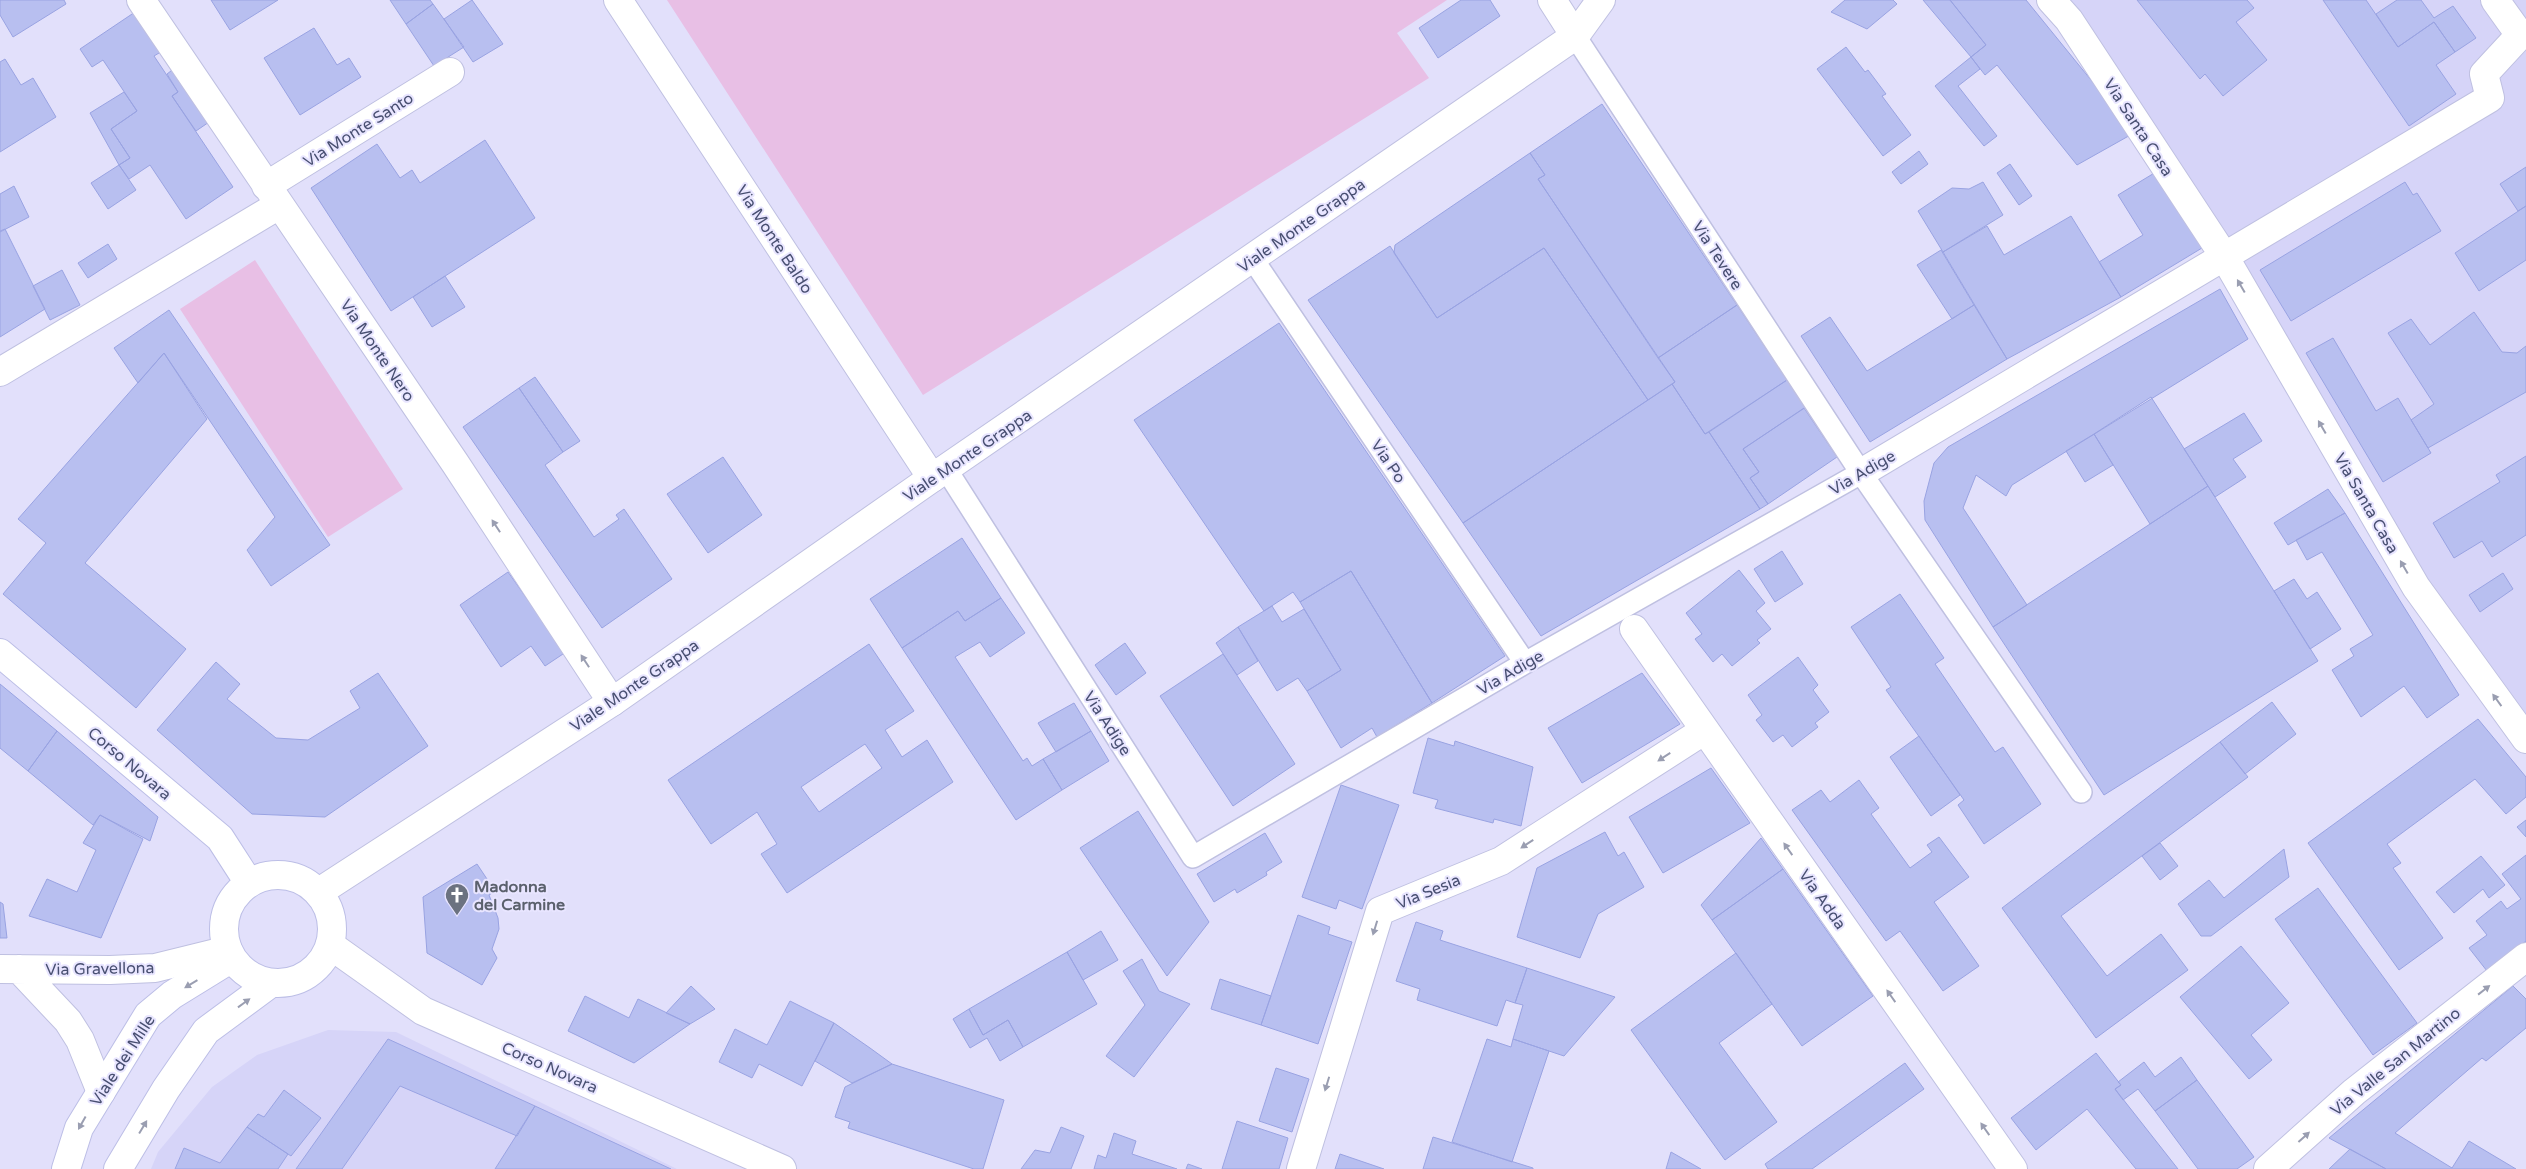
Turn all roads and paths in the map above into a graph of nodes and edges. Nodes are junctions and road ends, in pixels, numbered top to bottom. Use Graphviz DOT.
graph roads {
  1 [pos="141,0"];
  2 [pos="618,0"];
  3 [pos="1552,0"];
  4 [pos="1601,0"];
  5 [pos="2051,0"];
  6 [pos="2495,0"];
  7 [pos="1575,36"];
  8 [pos="450,72"];
  9 [pos="272,195"];
  10 [pos="2224,256"];
  11 [pos="1252,258"];
  12 [pos="0,372"];
  13 [pos="1861,473"];
  14 [pos="939,474"];
  15 [pos="1634,628"];
  16 [pos="0,653"];
  17 [pos="1525,663"];
  18 [pos="612,702"];
  19 [pos="1705,730"];
  20 [pos="2526,740"];
  21 [pos="2082,792"];
  22 [pos="249,883"];
  23 [pos="318,892"];
  24 [pos="330,945"];
  25 [pos="230,954"];
  26 [pos="2526,957"];
  27 [pos="10,969"];
  28 [pos="272,983"];
  29 [pos="101,1092"];
  30 [pos="66,1169"];
  31 [pos="118,1169"];
  32 [pos="782,1169"];
  33 [pos="1301,1169"];
  34 [pos="2013,1169"];
  35 [pos="2268,1169"];
  1 -- 9 [label="street, Via Monte Nero"];
  2 -- 14 [label="street, Via Monte Baldo"];
  3 -- 7 [label="street"];
  4 -- 7 [label="street, Viale Monte Grappa"];
  5 -- 10 [label="street, Via Santa Casa"];
  6 -- 10 [label="street"];
  7 -- 11 [label="street, Viale Monte Grappa"];
  7 -- 13 [label="lane, Via Tevere"];
  8 -- 9 [label="street, Via Monte Santo"];
  9 -- 12 [label="street, Via Monte Santo"];
  18 -- 9 [label="street, Via Monte Nero, one-way"];
  10 -- 13 [label="street, Via Adige"];
  20 -- 10 [label="street, Via Santa Casa, one-way"];
  11 -- 14 [label="street, Viale Monte Grappa"];
  11 -- 17 [label="lane, Via Po"];
  13 -- 17 [label="lane, Via Adige"];
  13 -- 21 [label="lane, Via Tevere"];
  14 -- 17 [label="lane, Via Adige"];
  14 -- 18 [label="street, Viale Monte Grappa"];
  15 -- 19 [label="street, Via Adda"];
  16 -- 22 [label="street, Corso Novara"];
  18 -- 23 [label="street, Viale Monte Grappa"];
  19 -- 33 [label="street, Via Sesia, one-way"];
  34 -- 19 [label="street, Via Adda, one-way"];
  22 -- 23 [label="street"];
  22 -- 25 [label="street"];
  23 -- 24 [label="street"];
  24 -- 28 [label="street"];
  24 -- 32 [label="street, Corso Novara"];
  25 -- 27 [label="street, Via Gravellona"];
  25 -- 28 [label="street"];
  25 -- 29 [label="street, Viale dei Mille, one-way"];
  35 -- 26 [label="street, Via Valle San Martino, one-way"];
  27 -- 29 [label="street"];
  31 -- 28 [label="street, one-way"];
  29 -- 30 [label="street, Viale dei Mille, one-way"];
}
